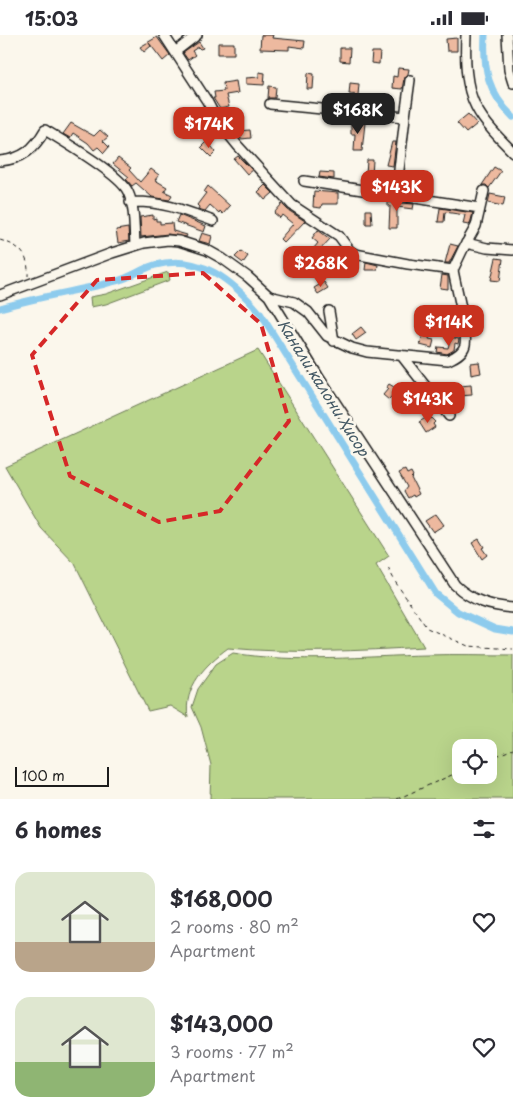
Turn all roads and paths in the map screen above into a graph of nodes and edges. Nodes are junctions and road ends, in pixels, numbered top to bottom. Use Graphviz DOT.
graph roads {
  1 [pos="164,35"];
  2 [pos="197,35"];
  3 [pos="466,35"];
  4 [pos="507,35"];
  5 [pos="175,53"];
  6 [pos="410,80"];
  7 [pos="513,83"];
  8 [pos="270,104"];
  9 [pos="405,117"];
  10 [pos="513,152"];
  11 [pos="0,161"];
  12 [pos="304,181"];
  13 [pos="484,191"];
  14 [pos="396,196"];
  15 [pos="130,203"];
  16 [pos="480,208"];
  17 [pos="213,221"];
  18 [pos="0,240"];
  19 [pos="466,243"];
  20 [pos="135,245"];
  21 [pos="513,250"];
  22 [pos="454,271"];
  23 [pos="28,285"];
  24 [pos="0,295"];
  25 [pos="269,296"];
  26 [pos="329,311"];
  27 [pos="334,341"];
  28 [pos="401,355"];
  29 [pos="449,416"];
  30 [pos="388,568"];
  31 [pos="513,608"];
  32 [pos="513,649"];
  33 [pos="513,749"];
  34 [pos="497,756"];
  35 [pos="452,775"];
  36 [pos="397,799"];
  1 -- 5 [label="lane"];
  2 -- 5 [label="lane"];
  3 -- 10 [label="lane"];
  4 -- 7 [label="lane"];
  5 -- 22 [label="lane"];
  6 -- 9 [label="lane"];
  8 -- 9 [label="lane"];
  9 -- 14 [label="lane"];
  11 -- 15 [label="lane"];
  12 -- 14 [label="lane"];
  13 -- 16 [label="lane"];
  14 -- 16 [label="lane"];
  15 -- 17 [label="lane"];
  15 -- 20 [label="lane"];
  16 -- 19 [label="lane"];
  18 -- 23 [label="path"];
  19 -- 21 [label="lane"];
  19 -- 22 [label="lane"];
  20 -- 23 [label="lane"];
  20 -- 25 [label="lane"];
  22 -- 28 [label="lane"];
  23 -- 24 [label="lane"];
  25 -- 27 [label="lane"];
  25 -- 31 [label="lane"];
  26 -- 27 [label="lane"];
  27 -- 28 [label="lane"];
  28 -- 29 [label="lane"];
  30 -- 32 [label="path"];
  33 -- 34 [label="path"];
  35 -- 36 [label="path"];
}
